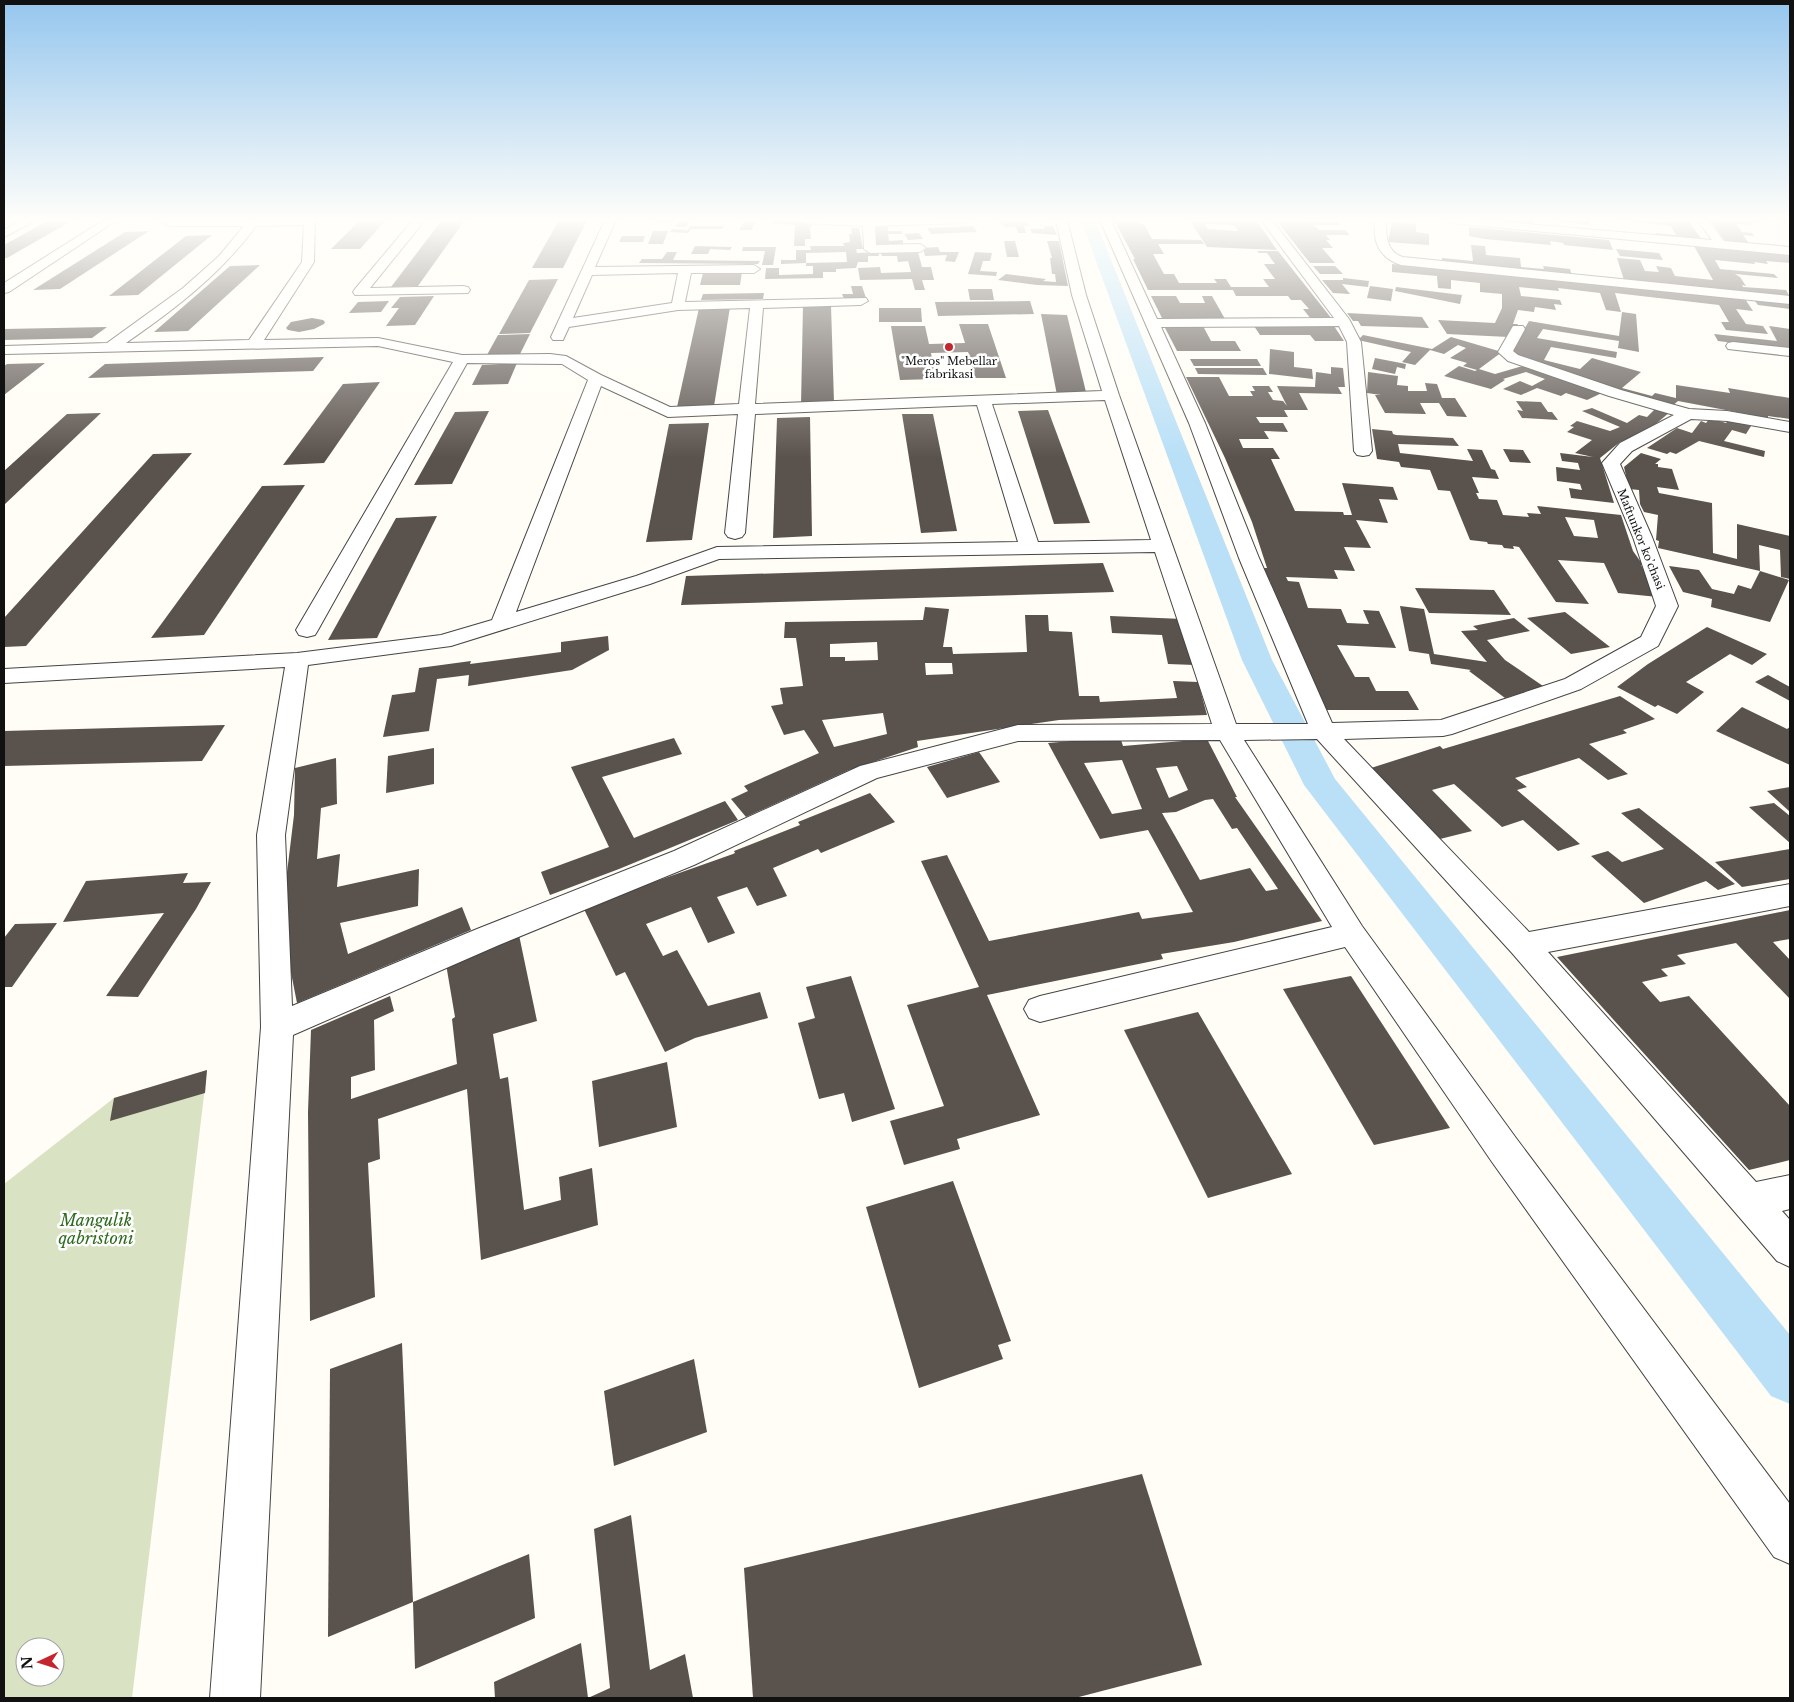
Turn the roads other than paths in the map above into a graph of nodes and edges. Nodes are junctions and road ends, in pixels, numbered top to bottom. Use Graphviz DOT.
graph roads {
  1 [pos="175,299"];
  2 [pos="283,299"];
  3 [pos="575,299"];
  4 [pos="679,299"];
  5 [pos="1081,299"];
  6 [pos="1142,299"];
  7 [pos="1327,299"];
  8 [pos="860,301"];
  9 [pos="757,303"];
  10 [pos="678,306"];
  11 [pos="1153,322"];
  12 [pos="1344,322"];
  13 [pos="564,324"];
  14 [pos="1518,329"];
  15 [pos="254,344"];
  16 [pos="1733,346"];
  17 [pos="111,347"];
  18 [pos="4,350"];
  19 [pos="1790,352"];
  20 [pos="550,358"];
  21 [pos="462,359"];
  22 [pos="596,378"];
  23 [pos="1111,395"];
  24 [pos="982,400"];
  25 [pos="747,409"];
  26 [pos="1688,414"];
  27 [pos="1790,427"];
  28 [pos="1363,451"];
  29 [pos="735,533"];
  30 [pos="1163,546"];
  31 [pos="1030,548"];
  32 [pos="501,624"];
  33 [pos="307,630"];
  34 [pos="297,660"];
  35 [pos="4,676"];
  36 [pos="1235,732"];
  37 [pos="1310,732"];
  38 [pos="1790,895"];
  39 [pos="1352,934"];
  40 [pos="1523,945"];
  41 [pos="1040,1009"];
  42 [pos="277,1027"];
  43 [pos="1790,1192"];
  44 [pos="1749,1201"];
  45 [pos="1790,1248"];
  46 [pos="1790,1541"];
  47 [pos="235,1698"];
  1 -- 17 [label="street"];
  2 -- 15 [label="street"];
  3 -- 13 [label="street"];
  4 -- 10 [label="street"];
  5 -- 23 [label="street"];
  6 -- 11 [label="street"];
  7 -- 12 [label="street"];
  8 -- 9 [label="street"];
  9 -- 10 [label="street"];
  9 -- 25 [label="street"];
  10 -- 13 [label="street"];
  11 -- 12 [label="street"];
  11 -- 37 [label="street"];
  12 -- 28 [label="street"];
  13 -- 20 [label="street"];
  14 -- 26 [label="street"];
  15 -- 17 [label="street"];
  15 -- 21 [label="street"];
  16 -- 19 [label="street"];
  17 -- 18 [label="street"];
  20 -- 21 [label="street"];
  20 -- 22 [label="street"];
  21 -- 33 [label="street"];
  22 -- 25 [label="street"];
  22 -- 32 [label="street"];
  23 -- 24 [label="street"];
  23 -- 30 [label="street"];
  24 -- 25 [label="street"];
  24 -- 31 [label="street"];
  25 -- 29 [label="street"];
  26 -- 27 [label="street"];
  26 -- 37 [label="street, Maftunkor ko’chasi"];
  30 -- 31 [label="street"];
  30 -- 36 [label="street"];
  31 -- 32 [label="street"];
  32 -- 34 [label="street"];
  34 -- 35 [label="street"];
  34 -- 42 [label="street"];
  36 -- 37 [label="street"];
  36 -- 39 [label="street"];
  36 -- 42 [label="street"];
  37 -- 40 [label="street"];
  38 -- 40 [label="street"];
  39 -- 41 [label="street"];
  39 -- 46 [label="street"];
  40 -- 44 [label="street"];
  42 -- 47 [label="street"];
  43 -- 44 [label="street"];
  44 -- 45 [label="street"];
}
